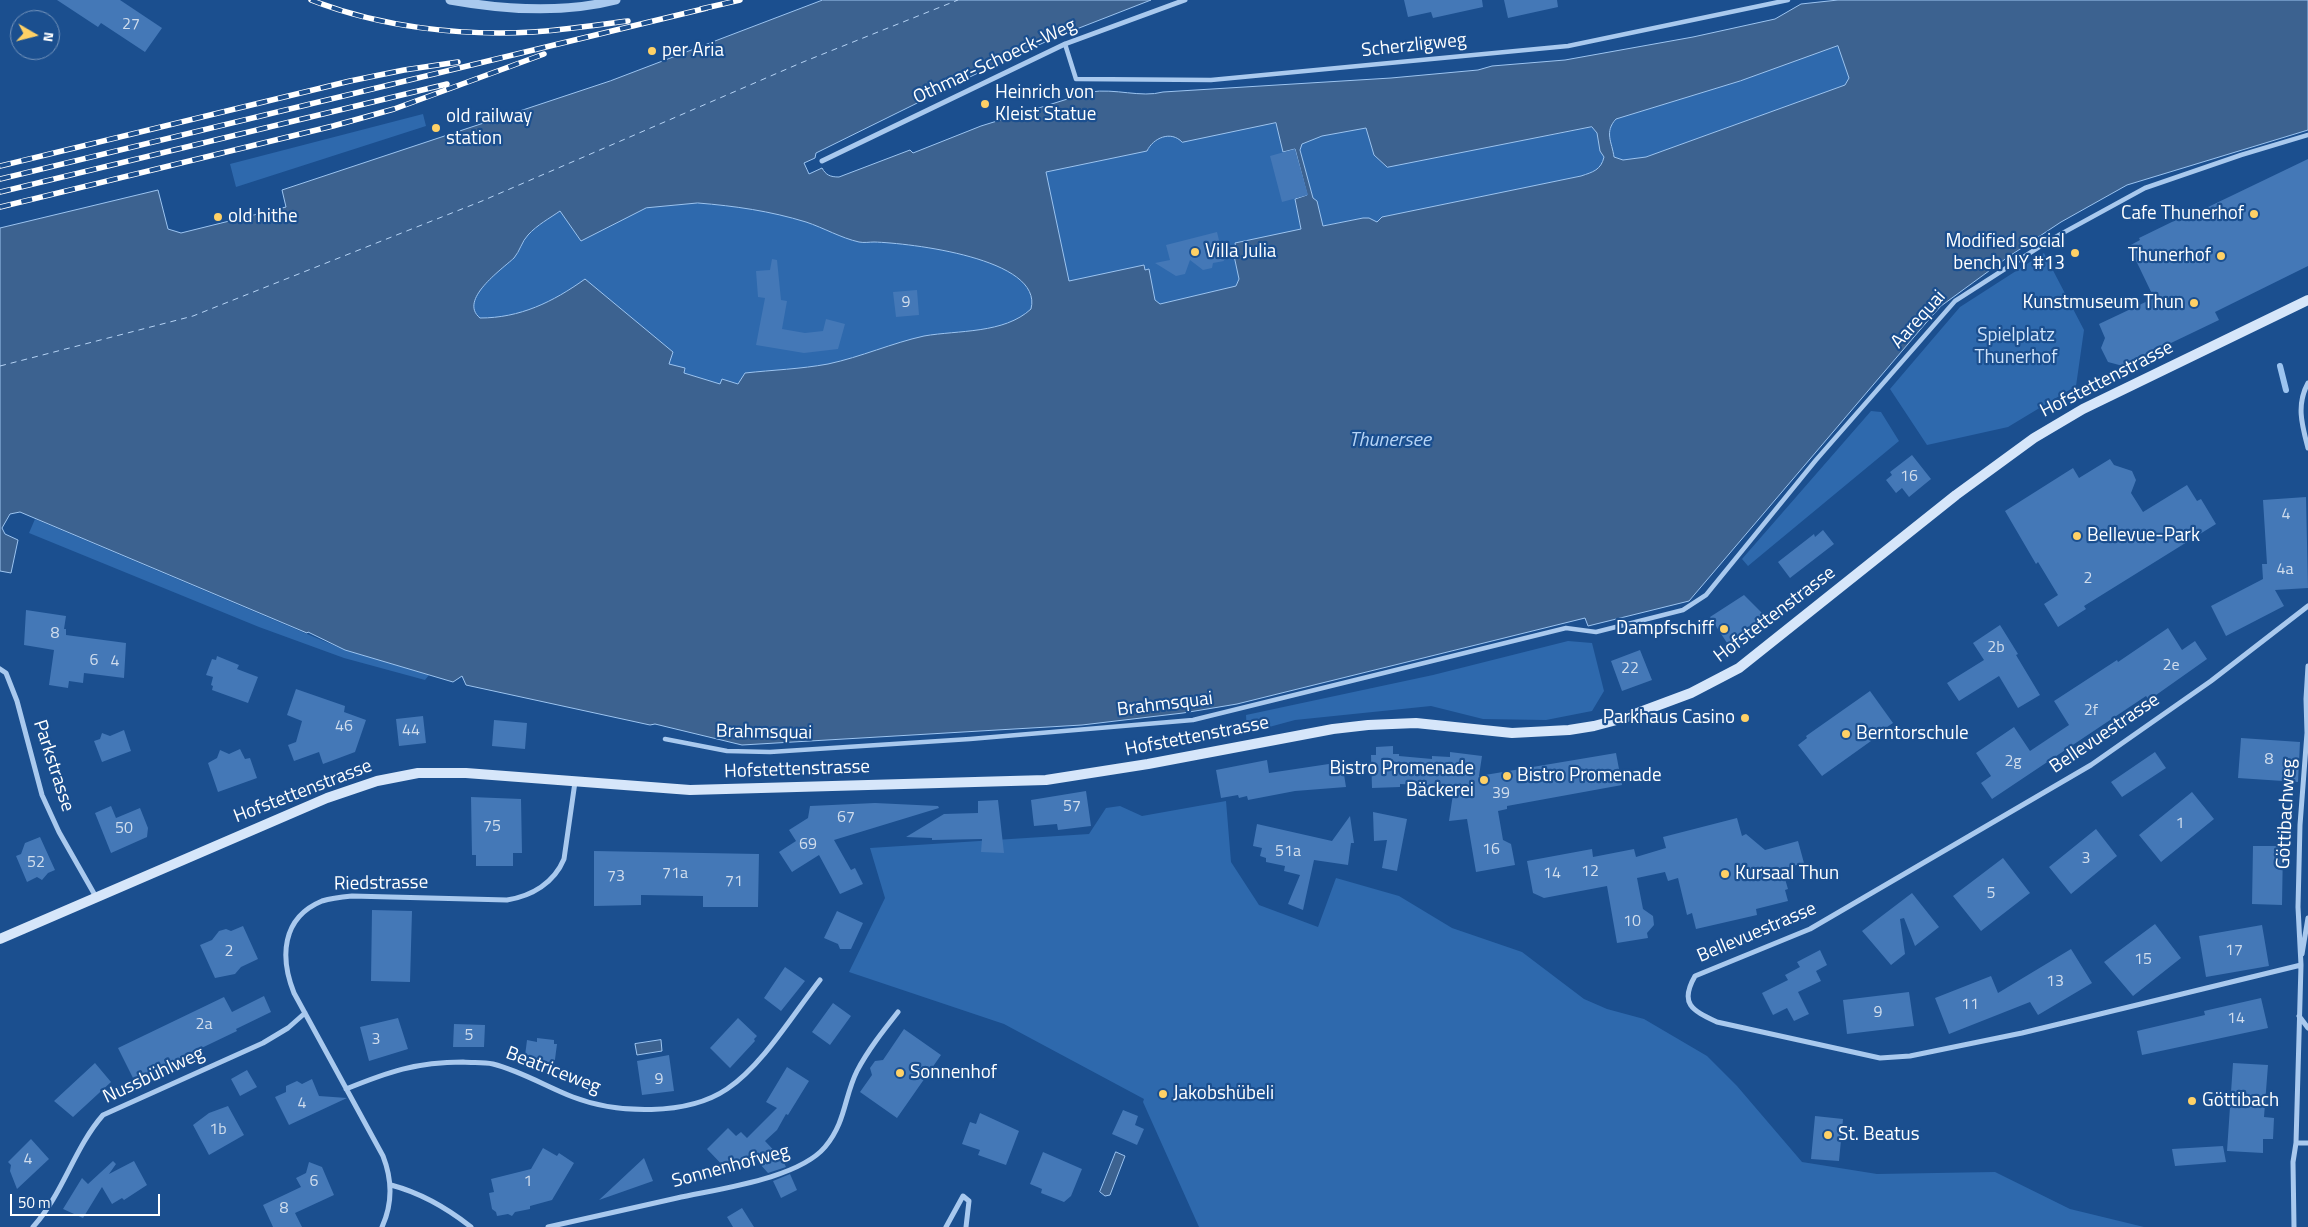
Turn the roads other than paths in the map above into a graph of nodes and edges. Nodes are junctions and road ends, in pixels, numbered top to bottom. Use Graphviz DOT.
graph roads {
  1 [pos="450,0"];
  2 [pos="616,0"];
  3 [pos="1185,0"];
  4 [pos="1788,0"];
  5 [pos="1065,44"];
  6 [pos="2308,135"];
  7 [pos="822,161"];
  8 [pos="2308,300"];
  9 [pos="2308,383"];
  10 [pos="2308,448"];
  11 [pos="2308,606"];
  12 [pos="1658,617"];
  13 [pos="2308,666"];
  14 [pos="0,669"];
  15 [pos="665,739"];
  16 [pos="575,782"];
  17 [pos="96,897"];
  18 [pos="2308,918"];
  19 [pos="0,939"];
  20 [pos="2301,965"];
  21 [pos="820,980"];
  22 [pos="898,1012"];
  23 [pos="305,1013"];
  24 [pos="2300,1016"];
  25 [pos="2308,1028"];
  26 [pos="346,1089"];
  27 [pos="2296,1142"];
  28 [pos="2308,1143"];
  29 [pos="391,1185"];
  30 [pos="33,1227"];
  31 [pos="382,1227"];
  32 [pos="471,1227"];
  33 [pos="548,1227"];
  34 [pos="946,1227"];
  35 [pos="966,1227"];
  36 [pos="2294,1227"];
  1 -- 2 [label="street"];
  3 -- 5 [label="street, Othmar-Schoeck-Weg"];
  4 -- 5 [label="street, Scherzligweg"];
  5 -- 7 [label="street, Othmar-Schoeck-Weg"];
  6 -- 12 [label="street, Aarequai"];
  8 -- 16 [label="main road, Hofstettenstrasse"];
  9 -- 10 [label="street"];
  11 -- 20 [label="street, Bellevuestrasse"];
  12 -- 15 [label="street, Brahmsquai"];
  13 -- 20 [label="street, Göttibachweg"];
  14 -- 17 [label="street, Parkstrasse"];
  16 -- 17 [label="main road, Hofstettenstrasse"];
  16 -- 23 [label="street, Riedstrasse"];
  17 -- 19 [label="main road, Hofstettenstrasse"];
  18 -- 20 [label="street, Göttibachweg"];
  20 -- 24 [label="street, Göttibachweg"];
  21 -- 26 [label="street, Beatriceweg"];
  22 -- 33 [label="street, Sonnenhofweg"];
  23 -- 26 [label="street, Riedstrasse"];
  23 -- 30 [label="street, Nussbühlweg"];
  24 -- 25 [label="street"];
  24 -- 27 [label="street, Göttibachweg"];
  26 -- 29 [label="street, Riedstrasse"];
  27 -- 28 [label="street"];
  27 -- 36 [label="street, Göttibachweg"];
  29 -- 31 [label="street, Riedstrasse"];
  29 -- 32 [label="street"];
  34 -- 35 [label="street"];
}
